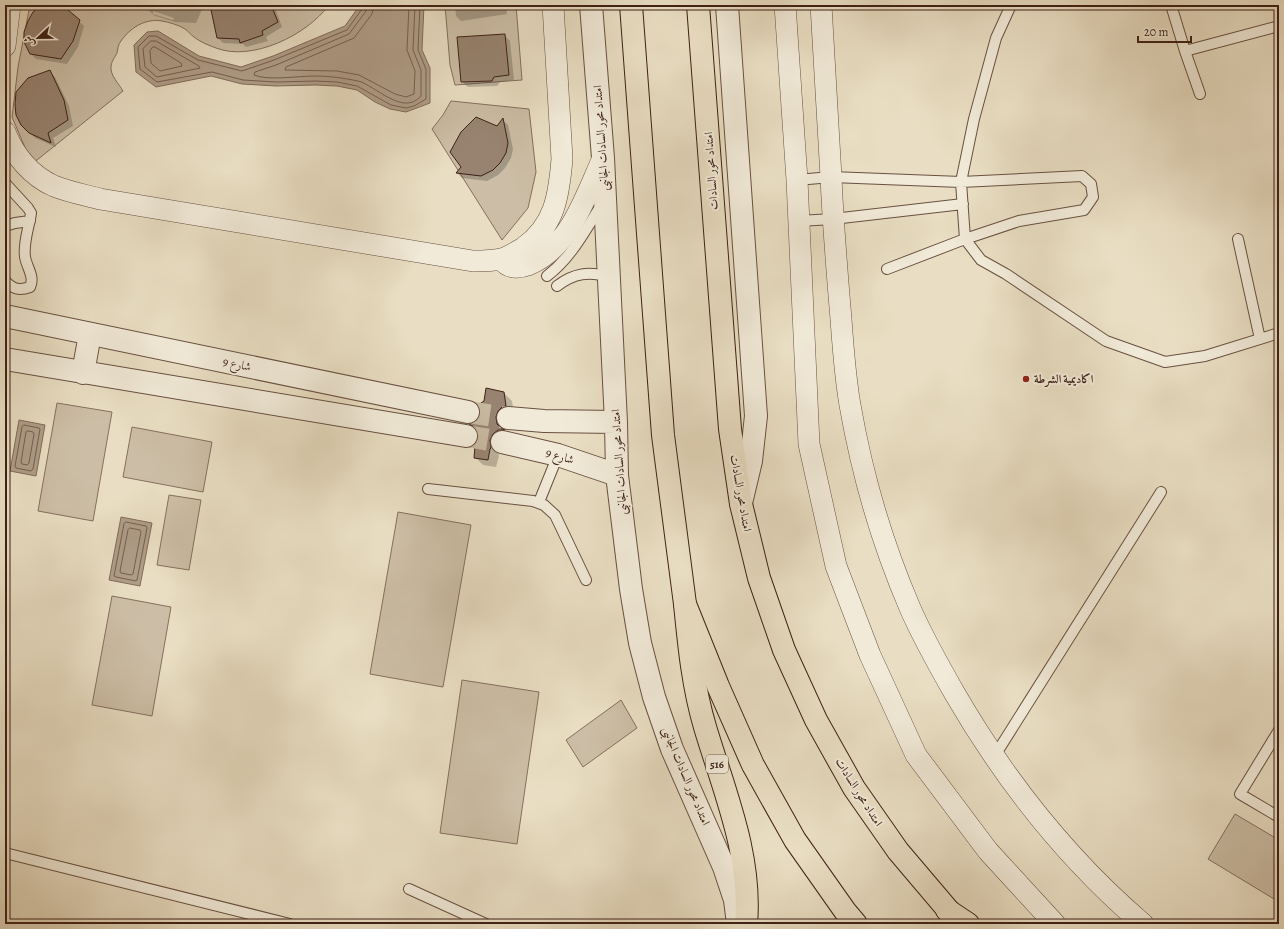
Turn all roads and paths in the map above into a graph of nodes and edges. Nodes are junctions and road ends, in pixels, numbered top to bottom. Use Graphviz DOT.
graph roads {
  1 [pos="10,5"];
  2 [pos="553,5"];
  3 [pos="591,5"];
  4 [pos="631,5"];
  5 [pos="698,5"];
  6 [pos="727,5"];
  7 [pos="785,5"];
  8 [pos="820,5"];
  9 [pos="1011,5"];
  10 [pos="1171,5"];
  11 [pos="1279,26"];
  12 [pos="5,46"];
  13 [pos="1185,51"];
  14 [pos="1200,94"];
  15 [pos="5,132"];
  16 [pos="603,158"];
  17 [pos="831,177"];
  18 [pos="797,180"];
  19 [pos="961,182"];
  20 [pos="5,183"];
  21 [pos="605,199"];
  22 [pos="963,204"];
  23 [pos="833,219"];
  24 [pos="30,221"];
  25 [pos="799,221"];
  26 [pos="5,226"];
  27 [pos="965,239"];
  28 [pos="1238,239"];
  29 [pos="500,259"];
  30 [pos="887,269"];
  31 [pos="547,276"];
  32 [pos="609,277"];
  33 [pos="5,281"];
  34 [pos="557,286"];
  35 [pos="5,316"];
  36 [pos="1279,333"];
  37 [pos="90,334"];
  38 [pos="1260,340"];
  39 [pos="5,359"];
  40 [pos="84,373"];
  41 [pos="468,412"];
  42 [pos="508,418"];
  43 [pos="616,422"];
  44 [pos="466,436"];
  45 [pos="502,442"];
  46 [pos="558,455"];
  47 [pos="617,475"];
  48 [pos="428,489"];
  49 [pos="1161,492"];
  50 [pos="539,502"];
  51 [pos="741,504"];
  52 [pos="586,580"];
  53 [pos="685,604"];
  54 [pos="1279,730"];
  55 [pos="994,757"];
  56 [pos="1279,817"];
  57 [pos="5,853"];
  58 [pos="409,889"];
  59 [pos="954,917"];
  60 [pos="290,924"];
  61 [pos="486,924"];
  62 [pos="738,924"];
  63 [pos="746,924"];
  64 [pos="856,924"];
  65 [pos="968,924"];
  66 [pos="1056,924"];
  67 [pos="1144,924"];
  1 -- 12 [label="street"];
  2 -- 29 [label="street"];
  3 -- 16 [label="street, امتداد محور السادات الجانبى"];
  4 -- 53 [label="main road"];
  5 -- 51 [label="main road, امتداد محور السادات"];
  6 -- 51 [label="street"];
  7 -- 18 [label="street"];
  8 -- 17 [label="street"];
  9 -- 19 [label="lane"];
  10 -- 13 [label="lane"];
  11 -- 13 [label="lane"];
  13 -- 14 [label="lane"];
  15 -- 29 [label="street"];
  16 -- 21 [label="street, امتداد محور السادات الجانبى"];
  16 -- 29 [label="street"];
  17 -- 18 [label="lane"];
  17 -- 19 [label="lane"];
  17 -- 23 [label="street"];
  18 -- 25 [label="street"];
  19 -- 22 [label="lane"];
  19 -- 27 [label="lane"];
  20 -- 24 [label="lane"];
  21 -- 31 [label="lane"];
  21 -- 32 [label="street, امتداد محور السادات الجانبى"];
  22 -- 23 [label="lane"];
  22 -- 27 [label="lane"];
  23 -- 25 [label="lane"];
  23 -- 55 [label="street"];
  24 -- 26 [label="lane"];
  24 -- 33 [label="lane"];
  25 -- 66 [label="street"];
  27 -- 30 [label="lane"];
  27 -- 38 [label="lane"];
  28 -- 38 [label="lane"];
  32 -- 34 [label="lane"];
  32 -- 43 [label="street, امتداد محور السادات الجانبى"];
  35 -- 37 [label="street, شارع 9"];
  36 -- 38 [label="lane"];
  37 -- 40 [label="street"];
  37 -- 41 [label="street, شارع 9"];
  39 -- 40 [label="street"];
  40 -- 44 [label="street"];
  42 -- 43 [label="street"];
  43 -- 47 [label="street, امتداد محور السادات الجانبى"];
  45 -- 46 [label="street, شارع 9"];
  46 -- 47 [label="street, شارع 9"];
  46 -- 50 [label="lane"];
  47 -- 62 [label="street, امتداد محور السادات الجانبى"];
  48 -- 50 [label="lane"];
  49 -- 55 [label="lane"];
  50 -- 52 [label="lane"];
  51 -- 59 [label="main road, امتداد محور السادات"];
  53 -- 63 [label="main road, 516"];
  53 -- 64 [label="main road"];
  54 -- 56 [label="lane"];
  55 -- 67 [label="street"];
  57 -- 60 [label="lane"];
  58 -- 61 [label="lane"];
  59 -- 65 [label="main road, امتداد محور السادات"];
}
